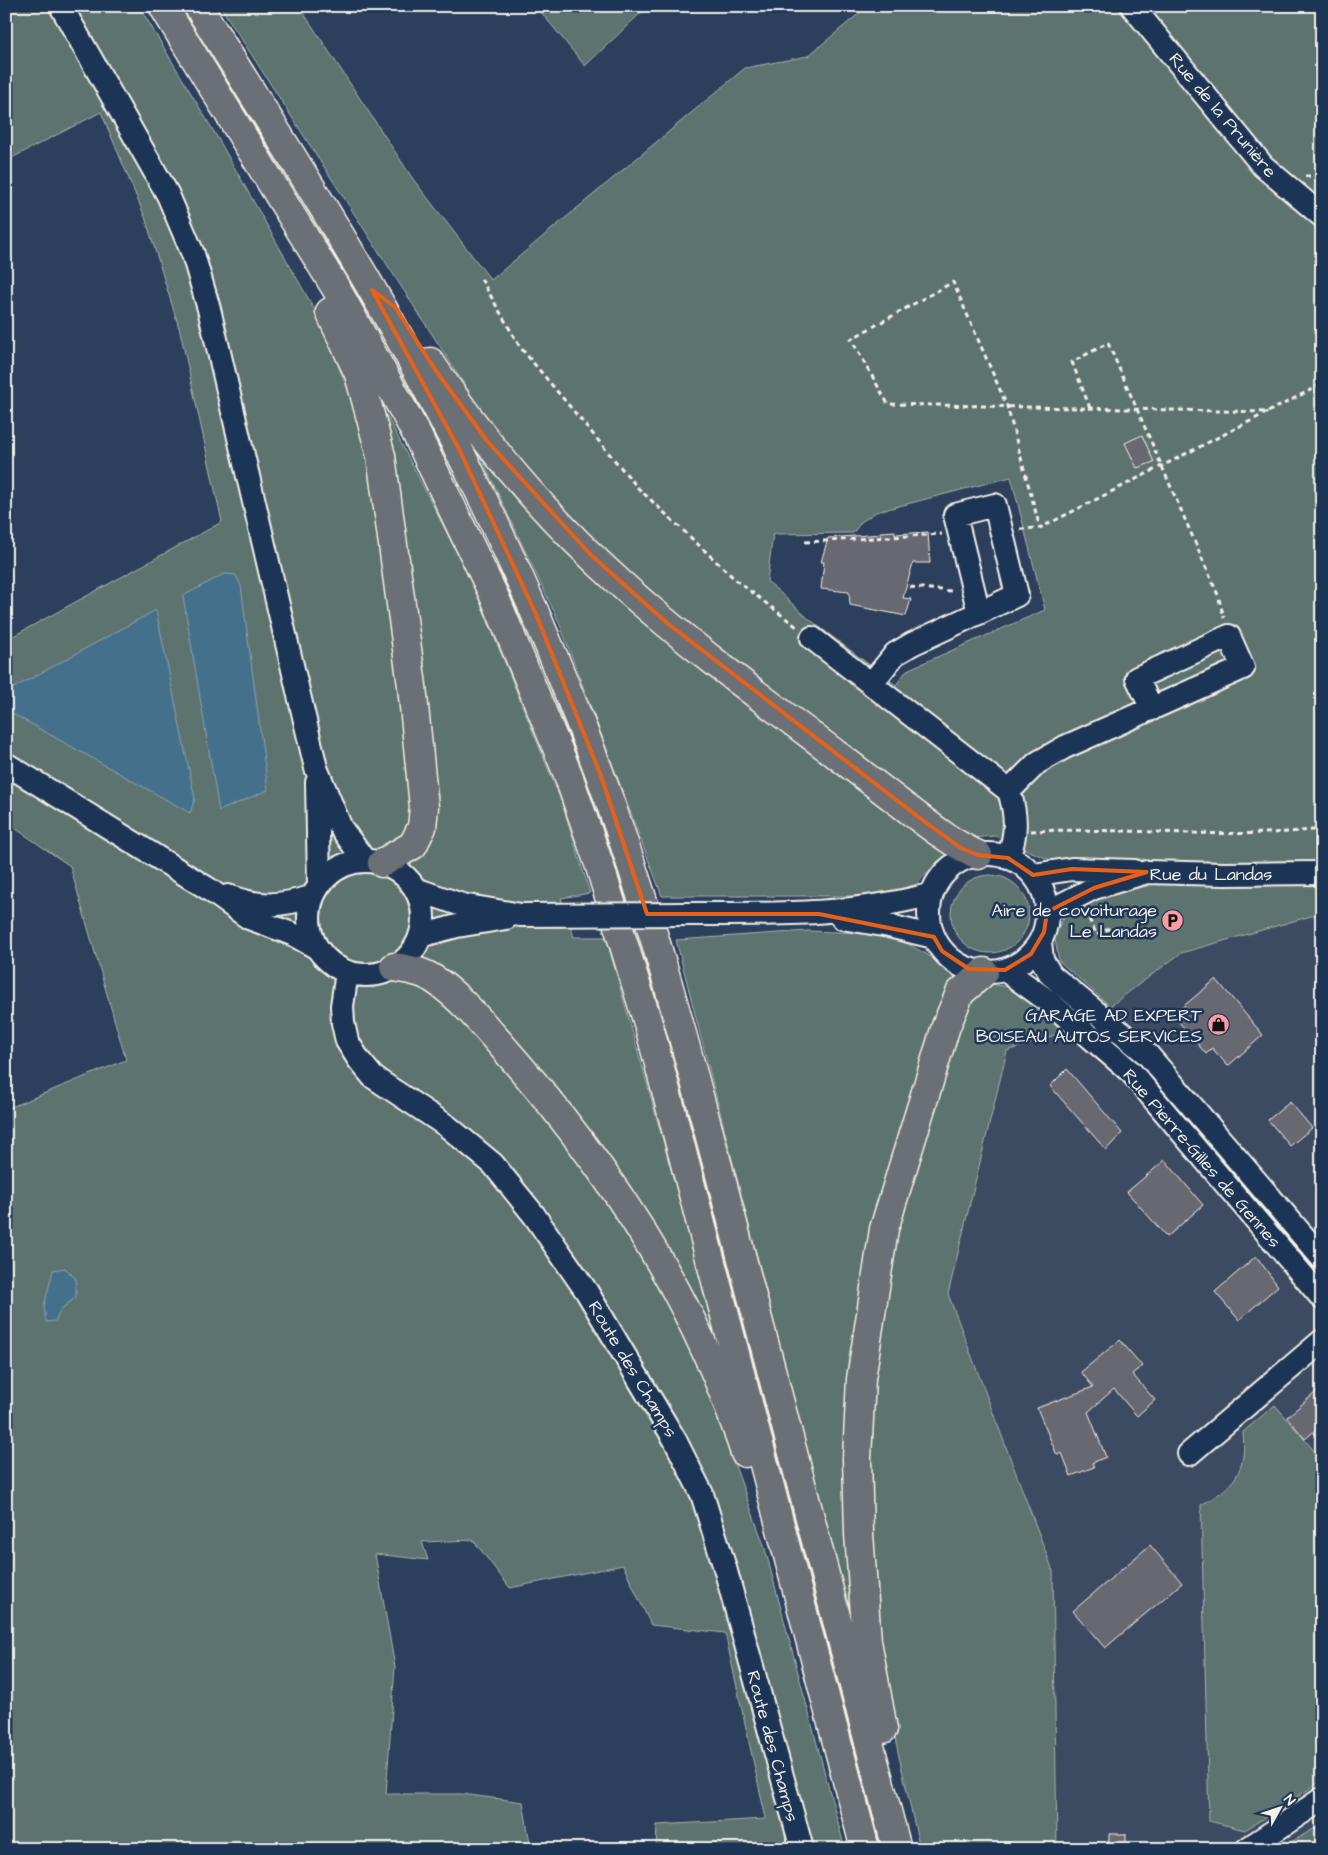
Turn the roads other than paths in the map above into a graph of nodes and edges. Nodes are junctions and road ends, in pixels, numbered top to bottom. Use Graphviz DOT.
graph roads {
  1 [pos="61,6"];
  2 [pos="162,6"];
  3 [pos="198,6"];
  4 [pos="1132,6"];
  5 [pos="282,200"];
  6 [pos="1322,216"];
  7 [pos="372,290"];
  8 [pos="979,613"];
  9 [pos="812,638"];
  10 [pos="871,684"];
  11 [pos="1152,709"];
  12 [pos="6,764"];
  13 [pos="316,768"];
  14 [pos="1009,791"];
  15 [pos="978,855"];
  16 [pos="1008,858"];
  17 [pos="374,862"];
  18 [pos="1147,872"];
  19 [pos="1322,873"];
  20 [pos="1033,875"];
  21 [pos="207,888"];
  22 [pos="415,889"];
  23 [pos="316,891"];
  24 [pos="932,894"];
  25 [pos="1047,912"];
  26 [pos="819,914"];
  27 [pos="521,915"];
  28 [pos="420,936"];
  29 [pos="934,937"];
  30 [pos="1040,942"];
  31 [pos="317,948"];
  32 [pos="394,967"];
  33 [pos="995,971"];
  34 [pos="347,972"];
  35 [pos="1322,1258"];
  36 [pos="1322,1298"];
  37 [pos="1322,1341"];
  38 [pos="1189,1454"];
  39 [pos="780,1521"];
  40 [pos="1322,1799"];
  41 [pos="895,1844"];
  42 [pos="802,1849"];
  43 [pos="865,1849"];
  44 [pos="1247,1849"];
  1 -- 13 [label="street"];
  2 -- 5 [label="highway"];
  3 -- 7 [label="highway"];
  4 -- 6 [label="street, Rue de la Prunière"];
  5 -- 17 [label="highway"];
  5 -- 39 [label="highway"];
  7 -- 15 [label="highway"];
  7 -- 41 [label="highway"];
  8 -- 8 [label="street"];
  8 -- 10 [label="street"];
  9 -- 10 [label="street"];
  10 -- 14 [label="street"];
  11 -- 11 [label="street"];
  11 -- 14 [label="street"];
  12 -- 21 [label="street"];
  13 -- 17 [label="street"];
  13 -- 23 [label="street"];
  14 -- 16 [label="street"];
  15 -- 16 [label="street"];
  15 -- 24 [label="street"];
  16 -- 20 [label="street"];
  17 -- 22 [label="street"];
  17 -- 23 [label="street"];
  18 -- 19 [label="street, Rue du Landas"];
  18 -- 20 [label="street"];
  18 -- 25 [label="street, Rue du Landas"];
  20 -- 25 [label="street"];
  21 -- 23 [label="street"];
  21 -- 31 [label="street"];
  22 -- 27 [label="street"];
  22 -- 28 [label="street"];
  23 -- 31 [label="street"];
  24 -- 26 [label="street"];
  24 -- 29 [label="street"];
  25 -- 30 [label="street"];
  26 -- 27 [label="street, bridge"];
  26 -- 29 [label="street"];
  27 -- 28 [label="street"];
  28 -- 32 [label="street"];
  29 -- 33 [label="street"];
  30 -- 33 [label="street"];
  30 -- 35 [label="street, Rue Pierre-Gilles de Gennes"];
  31 -- 34 [label="street"];
  32 -- 34 [label="street"];
  32 -- 39 [label="highway"];
  33 -- 36 [label="street, Rue Pierre-Gilles de Gennes"];
  33 -- 41 [label="highway"];
  34 -- 42 [label="street, Route des Champs"];
  37 -- 38 [label="street"];
  39 -- 43 [label="highway"];
  40 -- 44 [label="street"];
}
